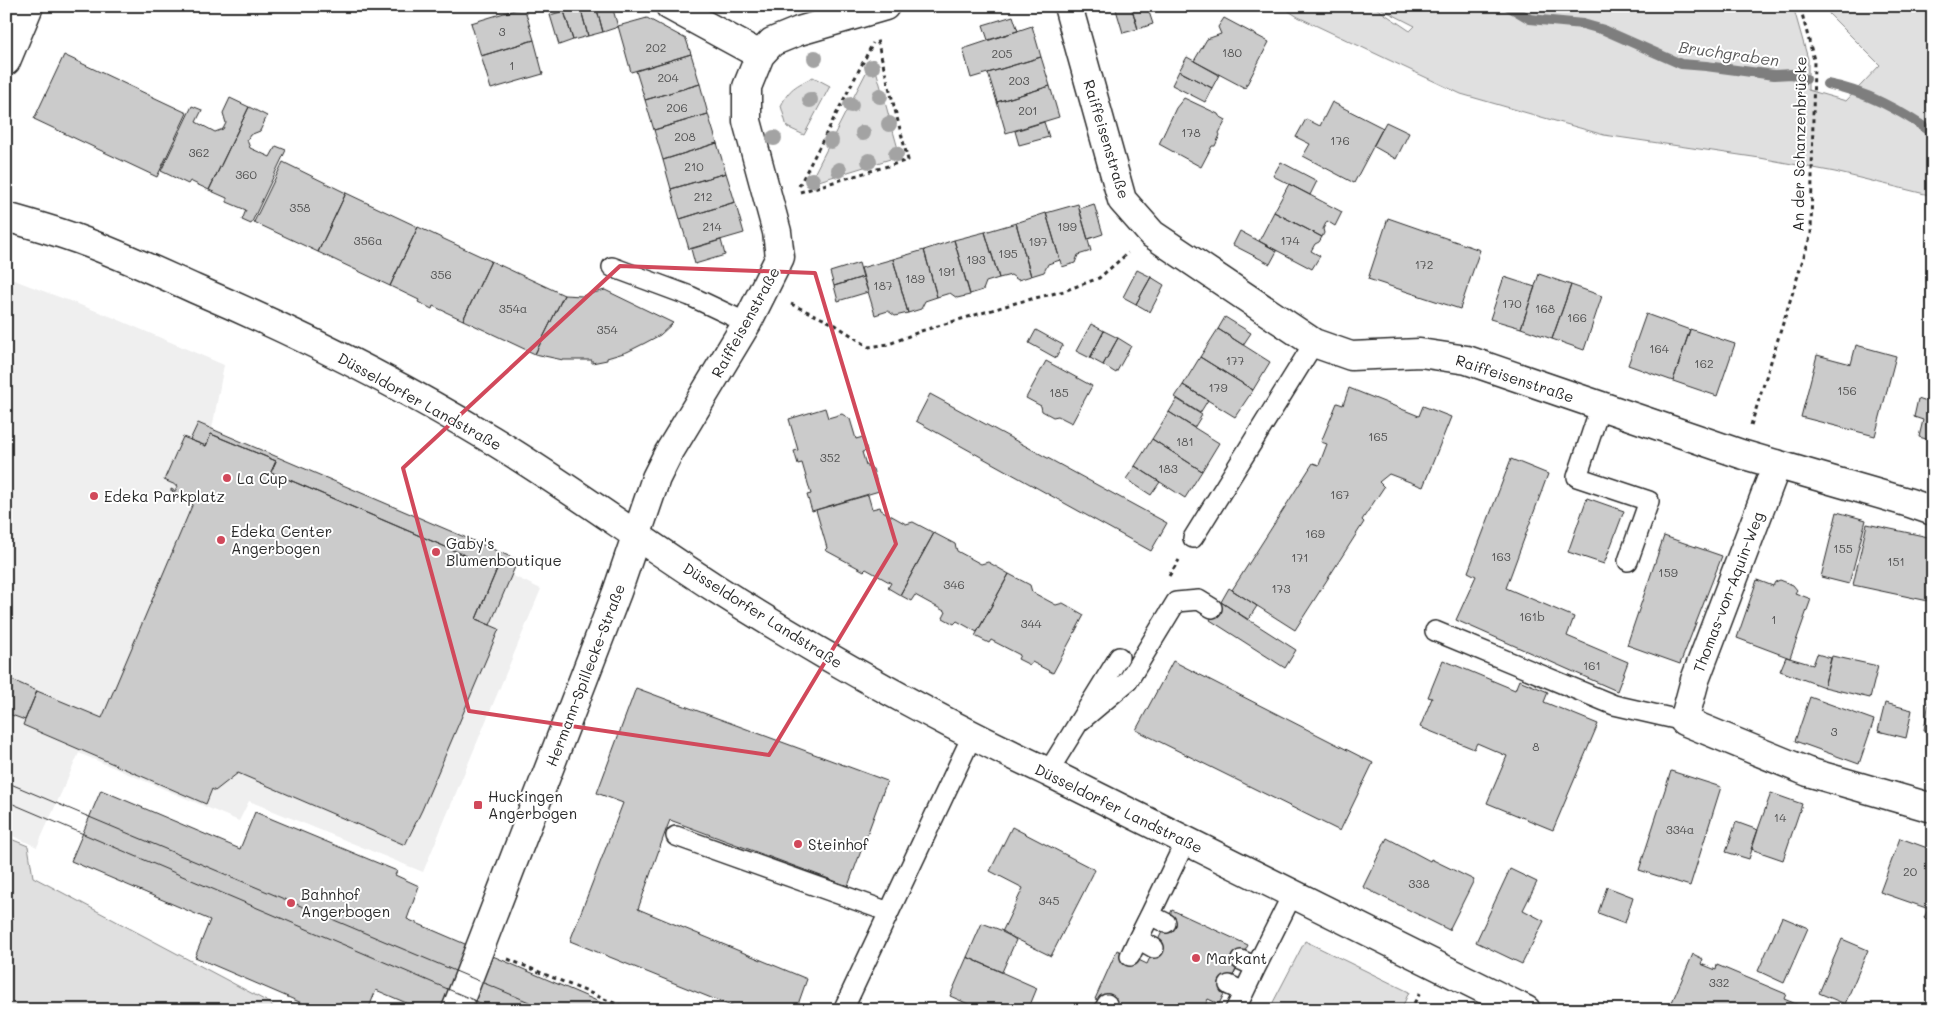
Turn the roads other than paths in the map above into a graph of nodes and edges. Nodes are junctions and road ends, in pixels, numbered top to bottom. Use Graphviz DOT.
graph roads {
  1 [pos="29,6"];
  2 [pos="670,6"];
  3 [pos="885,6"];
  4 [pos="1068,6"];
  5 [pos="760,55"];
  6 [pos="6,61"];
  7 [pos="6,217"];
  8 [pos="612,267"];
  9 [pos="747,324"];
  10 [pos="1314,343"];
  11 [pos="1601,405"];
  12 [pos="1777,464"];
  13 [pos="1933,511"];
  14 [pos="637,535"];
  15 [pos="1192,538"];
  16 [pos="1628,561"];
  17 [pos="1212,608"];
  18 [pos="1435,631"];
  19 [pos="1119,657"];
  20 [pos="1684,721"];
  21 [pos="1078,723"];
  22 [pos="972,736"];
  23 [pos="1048,772"];
  24 [pos="1929,807"];
  25 [pos="676,836"];
  26 [pos="1186,840"];
  27 [pos="1292,895"];
  28 [pos="889,912"];
  29 [pos="1154,948"];
  30 [pos="456,1010"];
  31 [pos="843,1010"];
  32 [pos="1235,1010"];
  33 [pos="1526,1010"];
  1 -- 6 [label="street"];
  2 -- 5 [label="street"];
  3 -- 5 [label="street, Raiffeisenstraße"];
  4 -- 10 [label="street, Raiffeisenstraße"];
  5 -- 9 [label="street, Raiffeisenstraße"];
  7 -- 14 [label="street, Düsseldorfer Landstraße"];
  8 -- 9 [label="lane"];
  9 -- 14 [label="street, Raiffeisenstraße"];
  10 -- 11 [label="street, Raiffeisenstraße"];
  10 -- 15 [label="lane"];
  11 -- 12 [label="street, Raiffeisenstraße"];
  11 -- 16 [label="lane"];
  12 -- 13 [label="street, Raiffeisenstraße"];
  12 -- 20 [label="street, Thomas-von-Aquin-Weg"];
  14 -- 22 [label="street, Düsseldorfer Landstraße"];
  14 -- 30 [label="street, Hermann-Spillecke-Straße"];
  17 -- 21 [label="lane"];
  18 -- 20 [label="lane"];
  19 -- 21 [label="lane"];
  20 -- 24 [label="street"];
  21 -- 23 [label="lane"];
  22 -- 23 [label="street, Düsseldorfer Landstraße"];
  22 -- 28 [label="lane"];
  23 -- 26 [label="street, Düsseldorfer Landstraße"];
  25 -- 28 [label="lane"];
  26 -- 27 [label="street, Düsseldorfer Landstraße"];
  26 -- 29 [label="lane"];
  27 -- 32 [label="lane"];
  27 -- 33 [label="street, Düsseldorfer Landstraße"];
  28 -- 31 [label="lane"];
}
